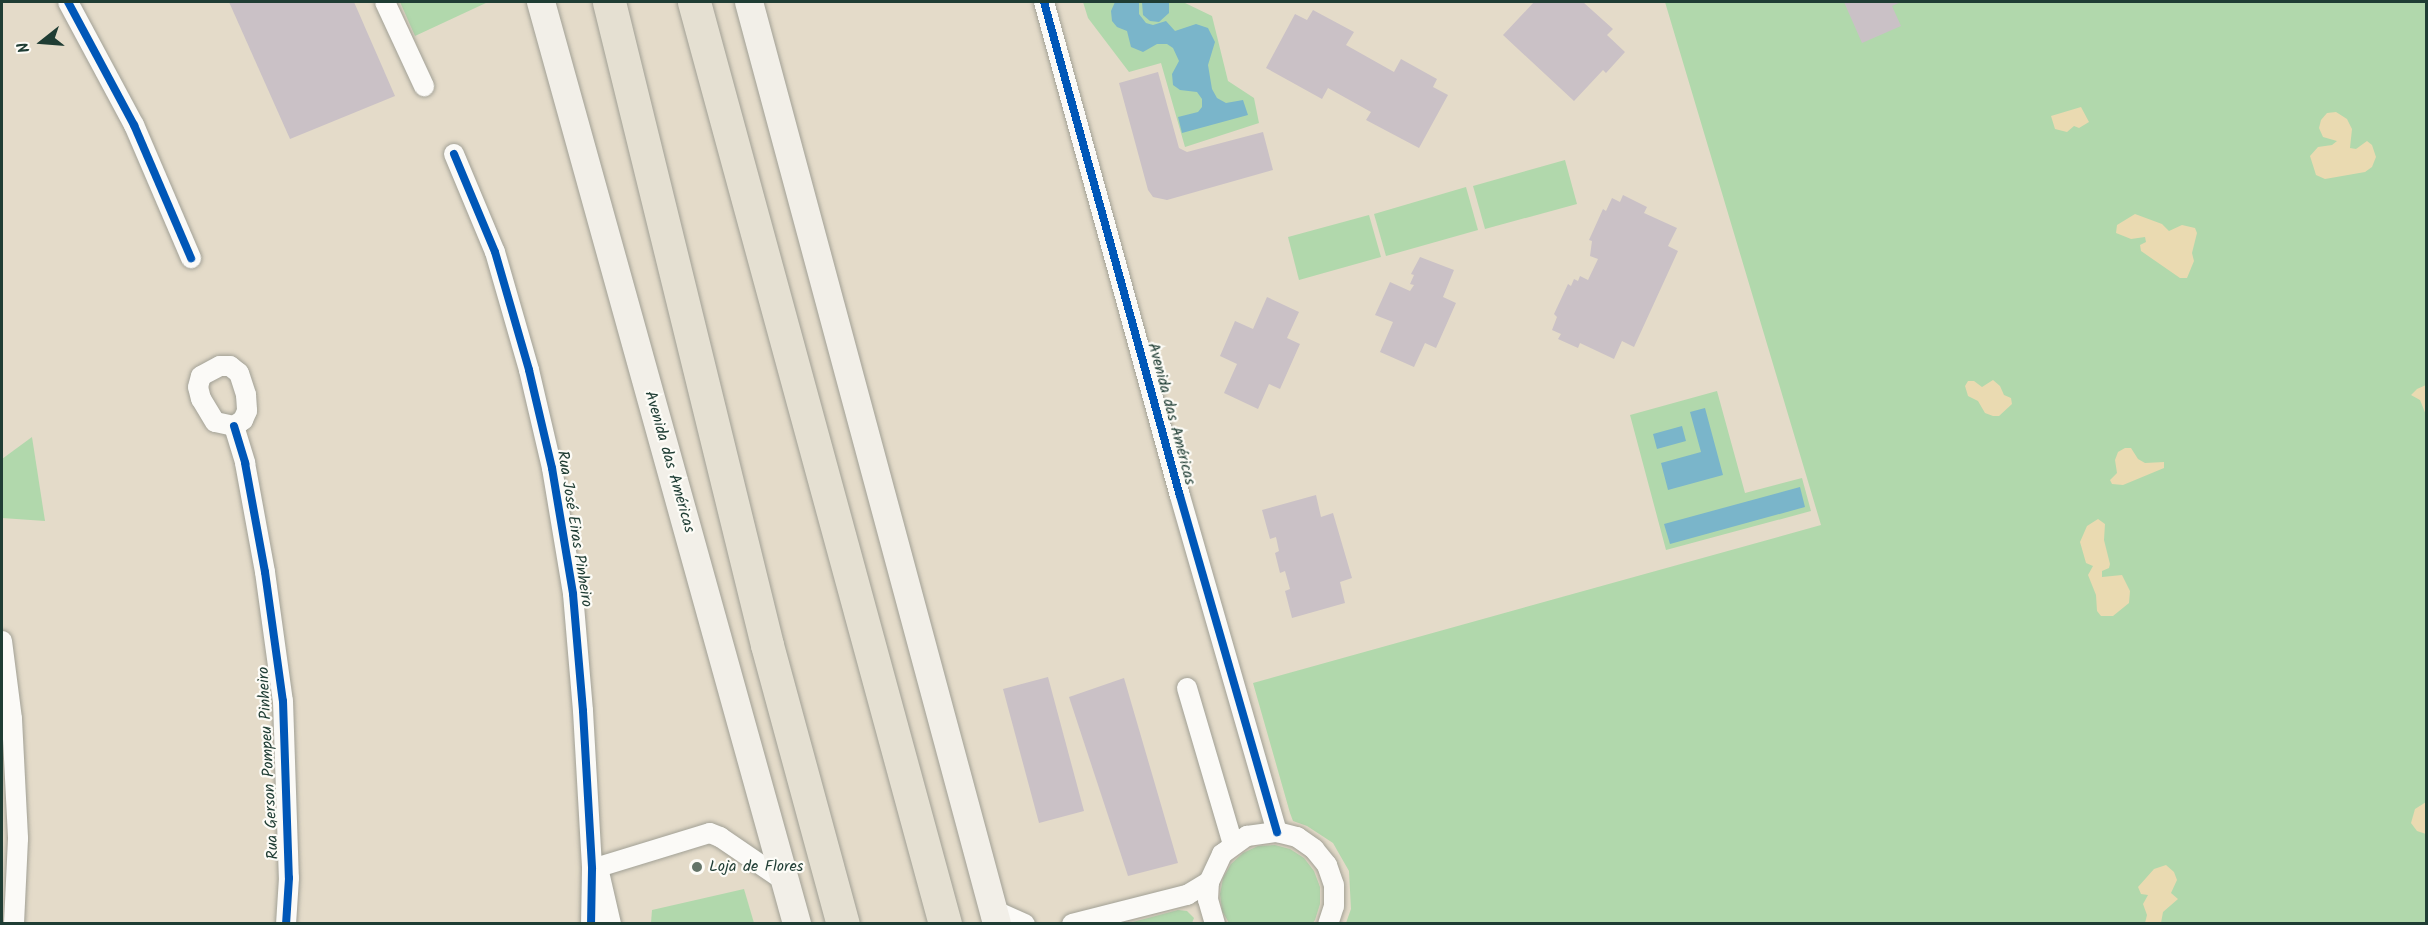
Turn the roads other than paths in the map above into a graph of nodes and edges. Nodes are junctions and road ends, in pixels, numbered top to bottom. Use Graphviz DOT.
graph roads {
  1 [pos="68,2"];
  2 [pos="385,2"];
  3 [pos="541,2"];
  4 [pos="609,2"];
  5 [pos="694,2"];
  6 [pos="749,2"];
  7 [pos="1044,2"];
  8 [pos="424,86"];
  9 [pos="454,154"];
  10 [pos="191,258"];
  11 [pos="234,426"];
  12 [pos="2,641"];
  13 [pos="1187,688"];
  14 [pos="1277,832"];
  15 [pos="1233,844"];
  16 [pos="595,869"];
  17 [pos="786,882"];
  18 [pos="1209,882"];
  19 [pos="995,917"];
  20 [pos="14,924"];
  21 [pos="286,924"];
  22 [pos="591,924"];
  23 [pos="611,924"];
  24 [pos="797,924"];
  25 [pos="843,924"];
  26 [pos="945,924"];
  27 [pos="1025,924"];
  28 [pos="1072,924"];
  29 [pos="1215,924"];
  30 [pos="1328,924"];
  1 -- 10 [label="street"];
  2 -- 8 [label="street"];
  3 -- 17 [label="main road, Avenida das Américas"];
  4 -- 25 [label="highway"];
  5 -- 26 [label="highway"];
  6 -- 19 [label="main road"];
  7 -- 14 [label="street, Avenida das Américas"];
  9 -- 16 [label="street, Rua José Eiras Pinheiro"];
  11 -- 21 [label="street, Rua Gerson Pompeu Pinheiro"];
  12 -- 20 [label="street"];
  13 -- 15 [label="street"];
  14 -- 15 [label="street"];
  14 -- 30 [label="street"];
  15 -- 18 [label="street"];
  16 -- 17 [label="street"];
  16 -- 22 [label="street, Rua José Eiras Pinheiro"];
  16 -- 23 [label="street"];
  17 -- 24 [label="main road, Avenida das Américas"];
  18 -- 28 [label="street"];
  18 -- 29 [label="street"];
  19 -- 27 [label="street"];
}
